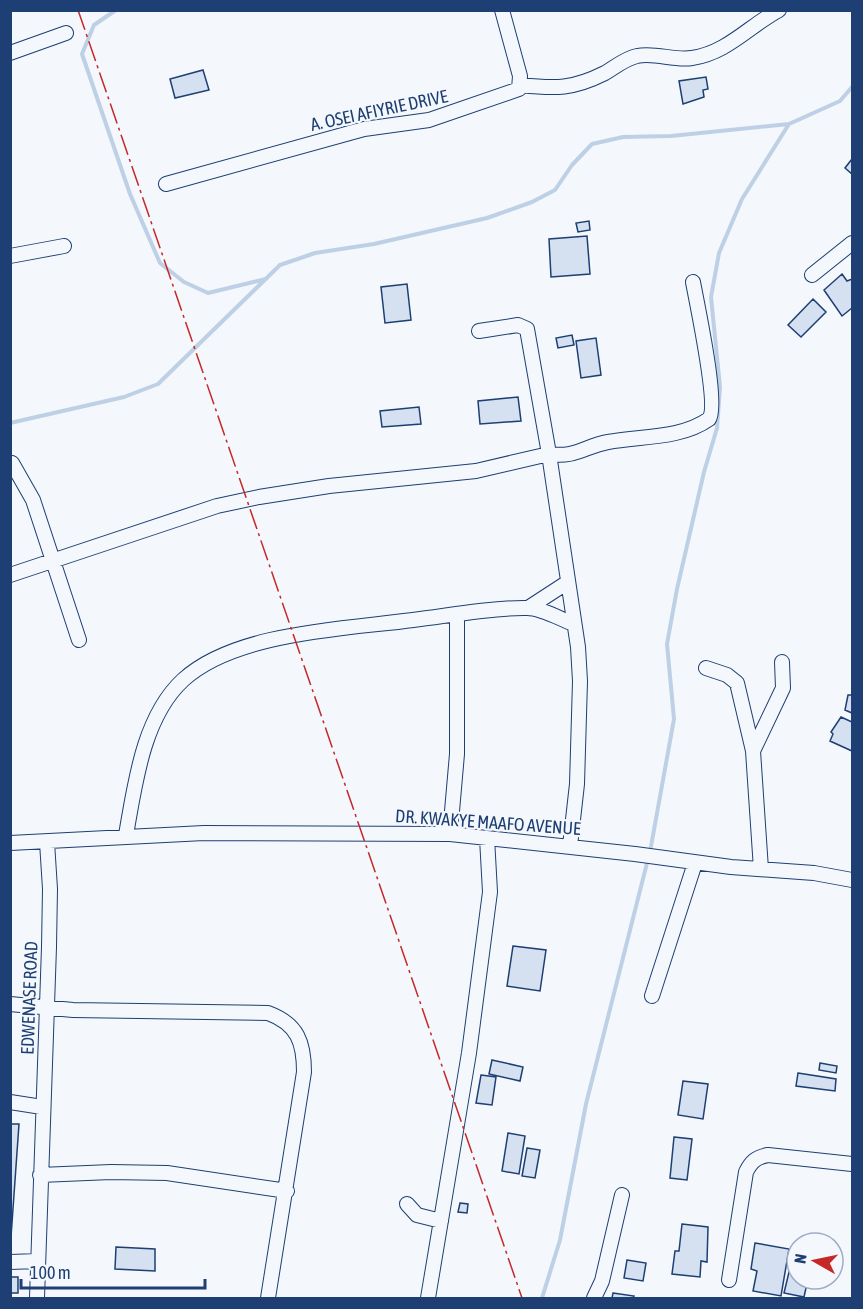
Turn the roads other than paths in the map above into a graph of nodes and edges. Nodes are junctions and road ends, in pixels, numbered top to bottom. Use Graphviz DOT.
graph roads {
  1 [pos="502,10"];
  2 [pos="779,10"];
  3 [pos="66,33"];
  4 [pos="10,53"];
  5 [pos="521,85"];
  6 [pos="166,184"];
  7 [pos="852,243"];
  8 [pos="64,246"];
  9 [pos="10,256"];
  10 [pos="812,275"];
  11 [pos="693,282"];
  12 [pos="479,331"];
  13 [pos="549,454"];
  14 [pos="12,463"];
  15 [pos="54,560"];
  16 [pos="10,576"];
  17 [pos="568,582"];
  18 [pos="528,608"];
  19 [pos="457,615"];
  20 [pos="574,624"];
  21 [pos="79,640"];
  22 [pos="782,662"];
  23 [pos="706,668"];
  24 [pos="753,751"];
  25 [pos="450,834"];
  26 [pos="126,835"];
  27 [pos="487,838"];
  28 [pos="10,843"];
  29 [pos="47,843"];
  30 [pos="570,846"];
  31 [pos="695,863"];
  32 [pos="761,869"];
  33 [pos="852,880"];
  34 [pos="652,996"];
  35 [pos="10,1005"];
  36 [pos="46,1008"];
  37 [pos="10,1102"];
  38 [pos="42,1107"];
  39 [pos="852,1164"];
  40 [pos="40,1175"];
  41 [pos="287,1191"];
  42 [pos="622,1195"];
  43 [pos="407,1204"];
  44 [pos="441,1221"];
  45 [pos="38,1261"];
  46 [pos="10,1262"];
  47 [pos="729,1280"];
  48 [pos="37,1299"];
  49 [pos="268,1299"];
  50 [pos="428,1299"];
  51 [pos="594,1299"];
  1 -- 5 [label="street"];
  2 -- 5 [label="street"];
  3 -- 4 [label="street"];
  5 -- 6 [label="street, A. OSEI AFIYRIE DRIVE"];
  7 -- 10 [label="street"];
  8 -- 9 [label="street"];
  11 -- 13 [label="street"];
  12 -- 13 [label="street"];
  13 -- 15 [label="street"];
  13 -- 17 [label="street"];
  14 -- 15 [label="street"];
  15 -- 16 [label="street"];
  15 -- 21 [label="street"];
  17 -- 18 [label="street"];
  17 -- 20 [label="street"];
  18 -- 19 [label="street"];
  18 -- 20 [label="street"];
  19 -- 25 [label="street"];
  19 -- 26 [label="street"];
  20 -- 30 [label="street"];
  22 -- 24 [label="street"];
  23 -- 24 [label="street"];
  24 -- 32 [label="street"];
  25 -- 26 [label="street, DR. KWAKYE MAAFO AVENUE"];
  25 -- 27 [label="street, DR. KWAKYE MAAFO AVENUE"];
  26 -- 29 [label="street, DR. KWAKYE MAAFO AVENUE"];
  27 -- 30 [label="street, DR. KWAKYE MAAFO AVENUE"];
  27 -- 44 [label="street"];
  28 -- 29 [label="street, DR. KWAKYE MAAFO AVENUE"];
  29 -- 36 [label="street, EDWENASE ROAD"];
  30 -- 31 [label="street, DR. KWAKYE MAAFO AVENUE"];
  31 -- 32 [label="street, DR. KWAKYE MAAFO AVENUE"];
  31 -- 34 [label="street"];
  32 -- 33 [label="street, DR. KWAKYE MAAFO AVENUE"];
  35 -- 36 [label="street"];
  36 -- 38 [label="street, EDWENASE ROAD"];
  36 -- 41 [label="street"];
  37 -- 38 [label="street"];
  38 -- 40 [label="street, EDWENASE ROAD"];
  39 -- 47 [label="street"];
  40 -- 41 [label="street"];
  40 -- 45 [label="street, EDWENASE ROAD"];
  41 -- 49 [label="street"];
  42 -- 51 [label="street"];
  43 -- 44 [label="street"];
  44 -- 50 [label="street"];
  45 -- 46 [label="street"];
  45 -- 48 [label="street, EDWENASE ROAD"];
}
